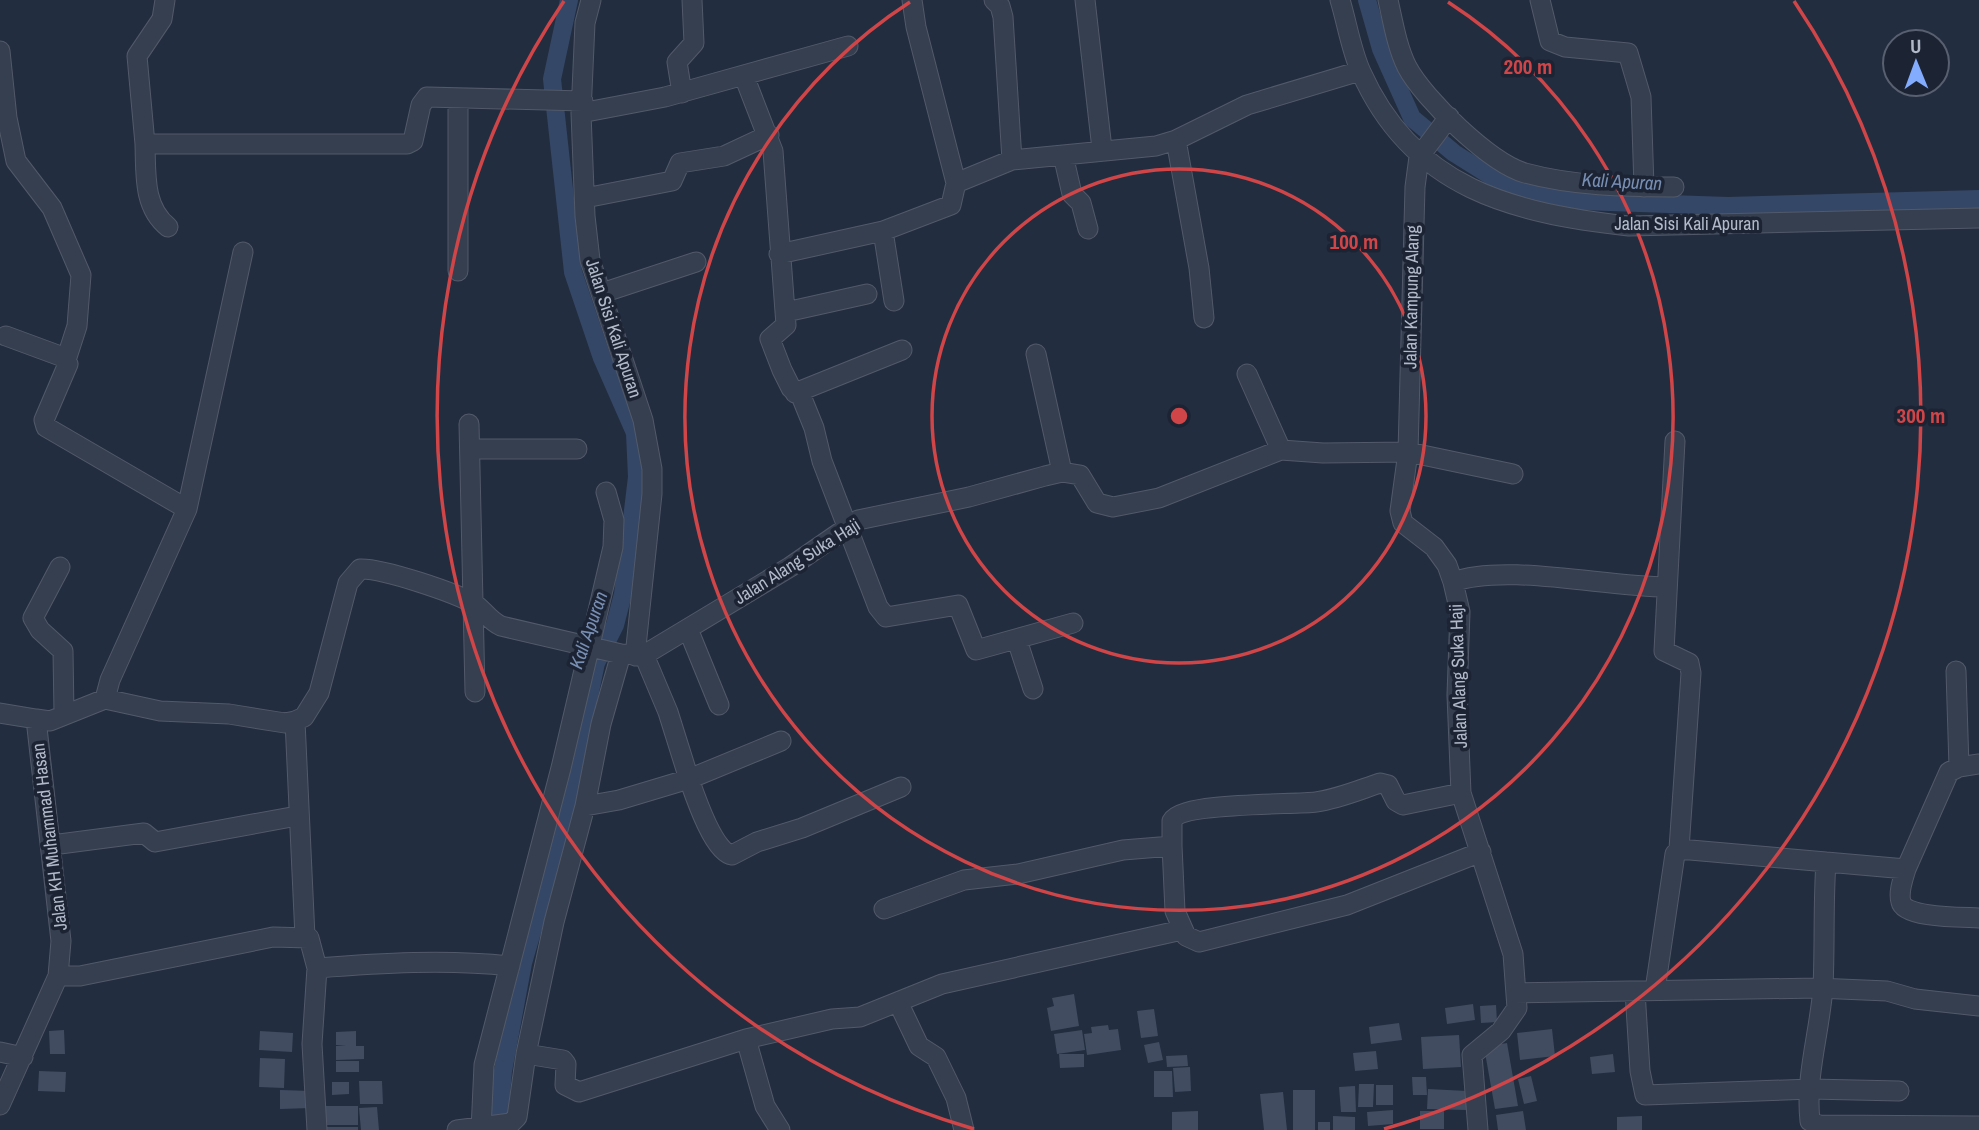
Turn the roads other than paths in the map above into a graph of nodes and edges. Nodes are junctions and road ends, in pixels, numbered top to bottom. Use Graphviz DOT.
graph roads {
  1 [pos="165,0"];
  2 [pos="590,0"];
  3 [pos="692,0"];
  4 [pos="912,0"];
  5 [pos="995,0"];
  6 [pos="1085,0"];
  7 [pos="1340,0"];
  8 [pos="1388,0"];
  9 [pos="1540,0"];
  10 [pos="848,46"];
  11 [pos="0,51"];
  12 [pos="1360,71"];
  13 [pos="744,76"];
  14 [pos="682,93"];
  15 [pos="458,98"];
  16 [pos="579,105"];
  17 [pos="1446,122"];
  18 [pos="769,135"];
  19 [pos="1176,140"];
  20 [pos="145,144"];
  21 [pos="1102,149"];
  22 [pos="1423,151"];
  23 [pos="1063,155"];
  24 [pos="1012,160"];
  25 [pos="956,183"];
  26 [pos="1644,187"];
  27 [pos="1674,187"];
  28 [pos="585,198"];
  29 [pos="1979,218"];
  30 [pos="168,227"];
  31 [pos="1088,229"];
  32 [pos="883,230"];
  33 [pos="243,252"];
  34 [pos="779,254"];
  35 [pos="696,262"];
  36 [pos="458,271"];
  37 [pos="602,293"];
  38 [pos="867,294"];
  39 [pos="894,301"];
  40 [pos="786,312"];
  41 [pos="1204,318"];
  42 [pos="6,336"];
  43 [pos="901,350"];
  44 [pos="1036,354"];
  45 [pos="66,360"];
  46 [pos="1247,374"];
  47 [pos="795,393"];
  48 [pos="469,424"];
  49 [pos="1675,441"];
  50 [pos="472,449"];
  51 [pos="577,449"];
  52 [pos="1282,450"];
  53 [pos="1408,452"];
  54 [pos="1062,472"];
  55 [pos="1513,474"];
  56 [pos="606,492"];
  57 [pos="187,509"];
  58 [pos="847,527"];
  59 [pos="60,567"];
  60 [pos="1453,582"];
  61 [pos="1667,587"];
  62 [pos="475,604"];
  63 [pos="1073,623"];
  64 [pos="688,629"];
  65 [pos="1017,640"];
  66 [pos="617,651"];
  67 [pos="1956,671"];
  68 [pos="1033,689"];
  69 [pos="475,692"];
  70 [pos="105,699"];
  71 [pos="719,705"];
  72 [pos="0,713"];
  73 [pos="64,714"];
  74 [pos="36,719"];
  75 [pos="295,721"];
  76 [pos="780,741"];
  77 [pos="1979,764"];
  78 [pos="1959,767"];
  79 [pos="689,779"];
  80 [pos="901,787"];
  81 [pos="1461,793"];
  82 [pos="585,806"];
  83 [pos="298,816"];
  84 [pos="52,845"];
  85 [pos="1171,846"];
  86 [pos="1679,849"];
  87 [pos="1481,852"];
  88 [pos="1826,862"];
  89 [pos="1906,869"];
  90 [pos="884,909"];
  91 [pos="1979,918"];
  92 [pos="1182,930"];
  93 [pos="305,937"];
  94 [pos="510,966"];
  95 [pos="317,968"];
  96 [pos="58,976"];
  97 [pos="1823,988"];
  98 [pos="1645,991"];
  99 [pos="1516,993"];
  100 [pos="898,1002"];
  101 [pos="1979,1006"];
  102 [pos="746,1040"];
  103 [pos="0,1052"];
  104 [pos="526,1054"];
  105 [pos="23,1057"];
  106 [pos="1811,1089"];
  107 [pos="1899,1091"];
  108 [pos="0,1105"];
  109 [pos="1807,1126"];
  110 [pos="1979,1126"];
  111 [pos="483,1128"];
  112 [pos="1888,1128"];
  113 [pos="317,1130"];
  114 [pos="457,1130"];
  115 [pos="780,1130"];
  116 [pos="964,1130"];
  117 [pos="1478,1130"];
  1 -- 20 [label="street"];
  2 -- 16 [label="street, Jalan Sisi Kali Apuran"];
  3 -- 14 [label="street"];
  4 -- 25 [label="street"];
  5 -- 24 [label="street"];
  6 -- 21 [label="street"];
  7 -- 12 [label="street, Jalan Sisi Kali Apuran"];
  8 -- 17 [label="street"];
  9 -- 26 [label="street"];
  10 -- 13 [label="street"];
  11 -- 45 [label="street"];
  12 -- 19 [label="street"];
  12 -- 22 [label="street, Jalan Sisi Kali Apuran"];
  13 -- 14 [label="street"];
  13 -- 18 [label="street"];
  14 -- 16 [label="street"];
  15 -- 16 [label="street"];
  15 -- 20 [label="street"];
  15 -- 36 [label="street"];
  16 -- 28 [label="street, Jalan Sisi Kali Apuran"];
  17 -- 22 [label="street"];
  17 -- 26 [label="street"];
  18 -- 28 [label="street"];
  18 -- 34 [label="street"];
  19 -- 21 [label="street"];
  19 -- 41 [label="street"];
  20 -- 30 [label="street"];
  21 -- 23 [label="street"];
  22 -- 29 [label="street, Jalan Sisi Kali Apuran"];
  22 -- 53 [label="street, Jalan Kampung Alang"];
  23 -- 24 [label="street"];
  23 -- 31 [label="street"];
  24 -- 25 [label="street"];
  25 -- 32 [label="street"];
  26 -- 27 [label="street"];
  28 -- 37 [label="street, Jalan Sisi Kali Apuran"];
  32 -- 34 [label="street"];
  32 -- 39 [label="street"];
  33 -- 57 [label="street"];
  34 -- 40 [label="street"];
  35 -- 37 [label="street"];
  37 -- 66 [label="street, Jalan Sisi Kali Apuran"];
  38 -- 40 [label="street"];
  40 -- 47 [label="street"];
  42 -- 45 [label="street"];
  43 -- 47 [label="street"];
  44 -- 54 [label="street"];
  45 -- 57 [label="street"];
  46 -- 52 [label="street"];
  47 -- 58 [label="street"];
  48 -- 50 [label="street"];
  49 -- 61 [label="street"];
  50 -- 51 [label="street"];
  50 -- 62 [label="street"];
  52 -- 53 [label="street"];
  52 -- 54 [label="street"];
  53 -- 55 [label="street"];
  53 -- 60 [label="street, Jalan Alang Suka Haji"];
  54 -- 58 [label="street, Jalan Alang Suka Haji"];
  56 -- 66 [label="street"];
  57 -- 70 [label="street"];
  58 -- 64 [label="street, Jalan Alang Suka Haji"];
  58 -- 65 [label="street"];
  59 -- 73 [label="street"];
  60 -- 61 [label="street"];
  60 -- 81 [label="street, Jalan Alang Suka Haji"];
  61 -- 86 [label="street"];
  62 -- 66 [label="street"];
  62 -- 69 [label="street"];
  62 -- 75 [label="street"];
  63 -- 65 [label="street"];
  64 -- 66 [label="street, Jalan Alang Suka Haji"];
  64 -- 71 [label="street"];
  65 -- 68 [label="street"];
  66 -- 79 [label="street"];
  66 -- 82 [label="street"];
  66 -- 94 [label="street"];
  67 -- 78 [label="street"];
  70 -- 73 [label="street"];
  70 -- 75 [label="street"];
  72 -- 74 [label="street, Jalan KH Muhammad Hasan"];
  73 -- 74 [label="street"];
  74 -- 84 [label="street, Jalan KH Muhammad Hasan"];
  75 -- 83 [label="street"];
  76 -- 79 [label="street"];
  77 -- 78 [label="street"];
  78 -- 89 [label="street"];
  79 -- 80 [label="street"];
  79 -- 82 [label="street"];
  81 -- 85 [label="street"];
  81 -- 87 [label="street, Jalan Alang Suka Haji"];
  82 -- 104 [label="street"];
  83 -- 84 [label="street"];
  83 -- 93 [label="street"];
  84 -- 96 [label="street, Jalan KH Muhammad Hasan"];
  85 -- 90 [label="street"];
  85 -- 92 [label="street"];
  86 -- 88 [label="street"];
  86 -- 98 [label="street"];
  87 -- 92 [label="street"];
  87 -- 99 [label="street, Jalan Alang Suka Haji"];
  88 -- 89 [label="street"];
  88 -- 97 [label="street"];
  89 -- 91 [label="street"];
  92 -- 100 [label="street"];
  93 -- 95 [label="street"];
  93 -- 96 [label="street"];
  94 -- 95 [label="street"];
  94 -- 111 [label="street"];
  95 -- 113 [label="street"];
  96 -- 105 [label="street, Jalan KH Muhammad Hasan"];
  97 -- 98 [label="street"];
  97 -- 101 [label="street"];
  97 -- 106 [label="street"];
  98 -- 99 [label="street"];
  98 -- 106 [label="street"];
  99 -- 117 [label="street, Jalan Alang Suka Haji"];
  100 -- 102 [label="street"];
  100 -- 116 [label="street"];
  102 -- 104 [label="street"];
  102 -- 115 [label="street"];
  103 -- 105 [label="street"];
  104 -- 111 [label="street"];
  105 -- 108 [label="street, Jalan KH Muhammad Hasan"];
  106 -- 107 [label="street"];
  106 -- 109 [label="street"];
  109 -- 112 [label="street"];
  110 -- 112 [label="street"];
  111 -- 114 [label="street"];
}
